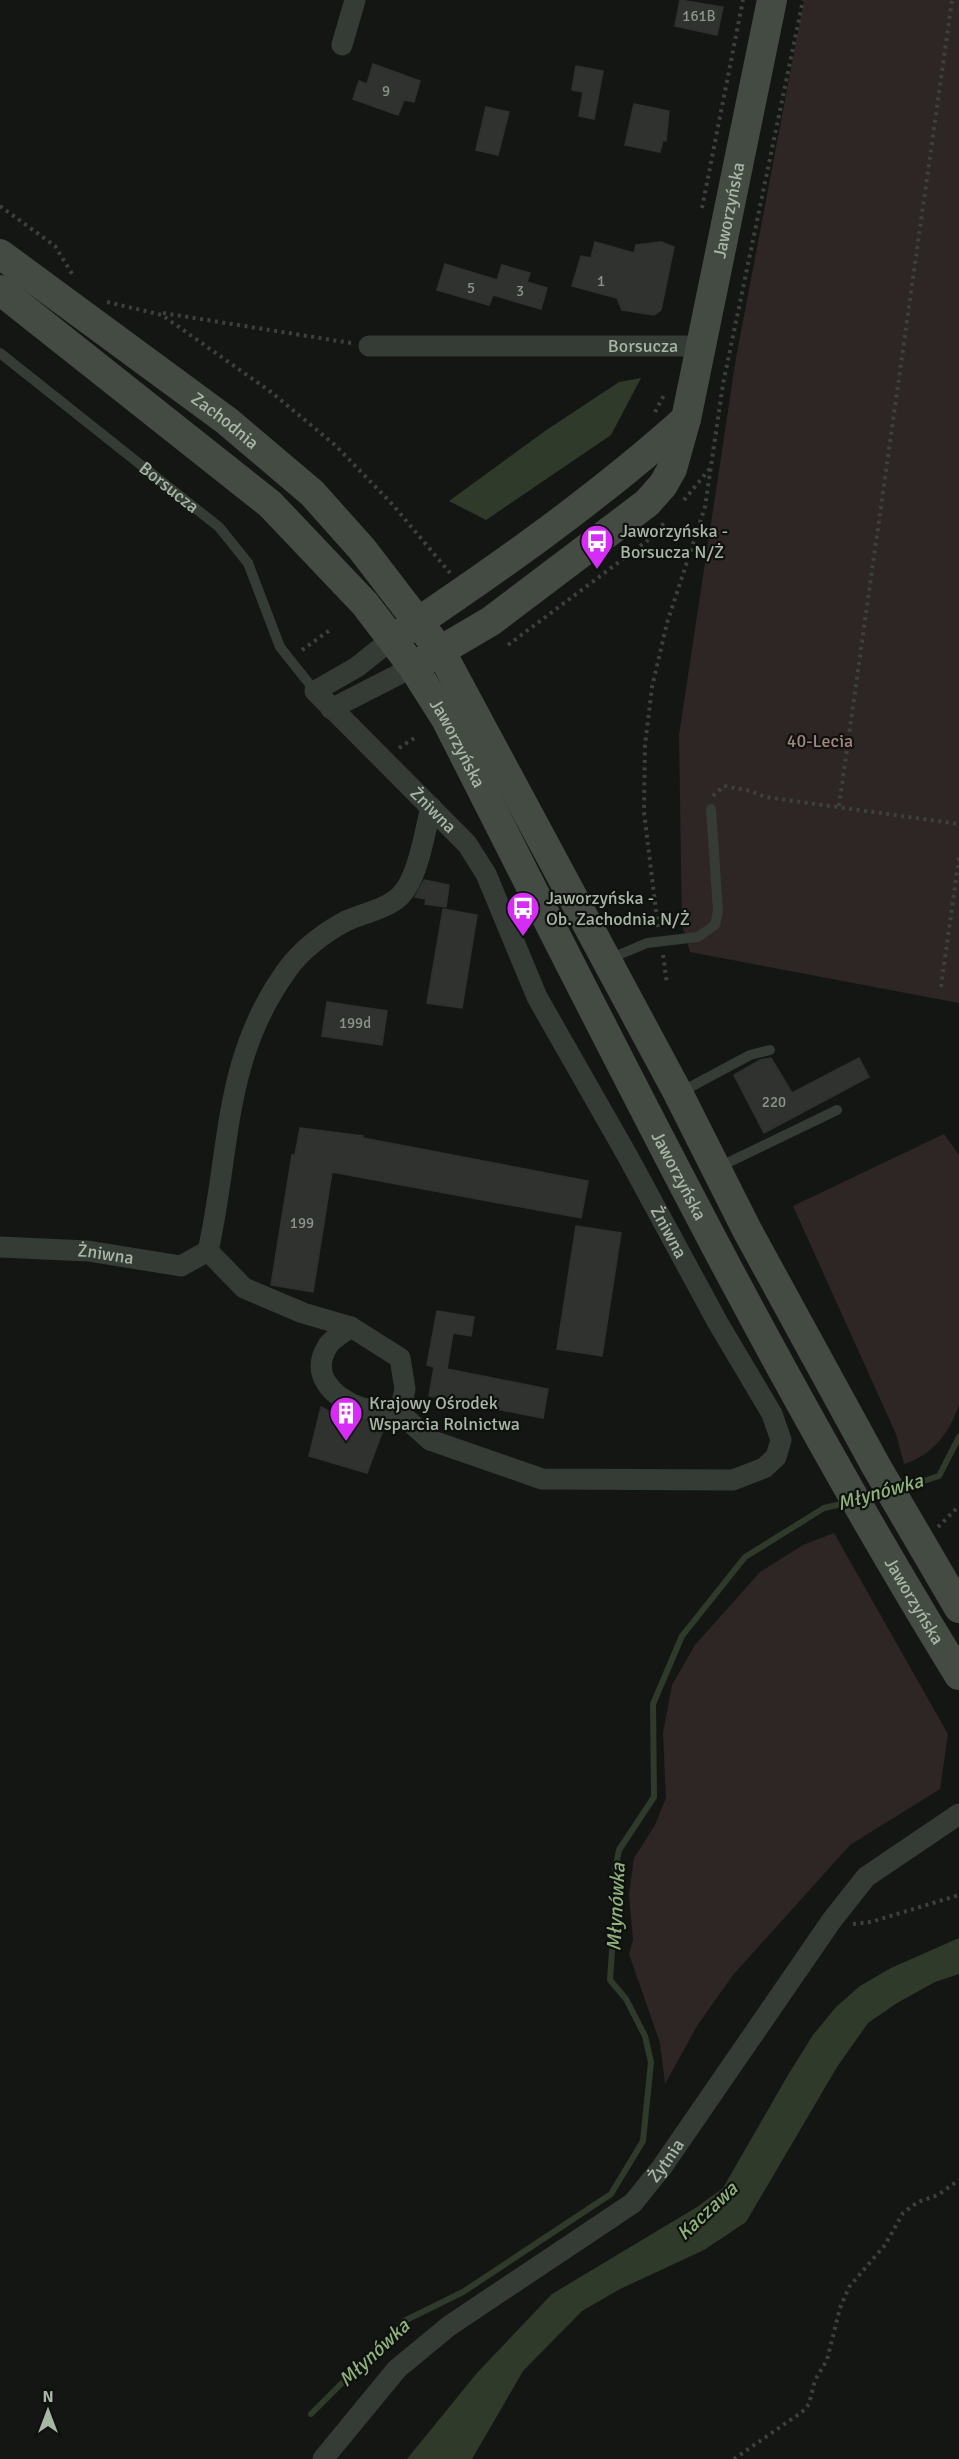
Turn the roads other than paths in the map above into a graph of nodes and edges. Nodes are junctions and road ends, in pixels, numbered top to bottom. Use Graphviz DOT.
graph roads {
  1 [pos="355,0"];
  2 [pos="772,0"];
  3 [pos="342,45"];
  4 [pos="0,254"];
  5 [pos="0,290"];
  6 [pos="369,346"];
  7 [pos="702,346"];
  8 [pos="0,352"];
  9 [pos="686,419"];
  10 [pos="418,622"];
  11 [pos="392,639"];
  12 [pos="441,652"];
  13 [pos="413,667"];
  14 [pos="315,691"];
  15 [pos="331,709"];
  16 [pos="430,807"];
  17 [pos="711,809"];
  18 [pos="605,961"];
  19 [pos="770,1050"];
  20 [pos="678,1093"];
  21 [pos="837,1110"];
  22 [pos="716,1168"];
  23 [pos="0,1247"];
  24 [pos="208,1251"];
  25 [pos="351,1327"];
  26 [pos="400,1413"];
  27 [pos="959,1608"];
  28 [pos="959,1675"];
  29 [pos="959,1814"];
  30 [pos="323,2459"];
  1 -- 3 [label="street"];
  2 -- 7 [label="main road, Jaworzyńska"];
  4 -- 10 [label="main road, Zachodnia"];
  5 -- 11 [label="main road, Zachodnia"];
  6 -- 7 [label="street, Borsucza"];
  7 -- 9 [label="main road, Jaworzyńska"];
  8 -- 14 [label="lane, Borsucza"];
  9 -- 10 [label="main road"];
  9 -- 12 [label="main road, Jaworzyńska"];
  10 -- 11 [label="main road"];
  10 -- 12 [label="main road, Jaworzyńska"];
  11 -- 13 [label="main road, Jaworzyńska"];
  11 -- 14 [label="street"];
  12 -- 13 [label="main road, Jaworzyńska"];
  12 -- 18 [label="main road, Jaworzyńska"];
  13 -- 15 [label="street"];
  13 -- 28 [label="main road, Jaworzyńska"];
  14 -- 15 [label="street, Żniwna"];
  15 -- 16 [label="street, Żniwna"];
  16 -- 24 [label="street"];
  16 -- 26 [label="street, Żniwna"];
  17 -- 18 [label="lane"];
  18 -- 20 [label="main road, Jaworzyńska"];
  19 -- 20 [label="lane"];
  20 -- 22 [label="main road, Jaworzyńska"];
  21 -- 22 [label="lane"];
  22 -- 27 [label="main road, Jaworzyńska"];
  23 -- 24 [label="street, Żniwna"];
  24 -- 25 [label="street"];
  25 -- 26 [label="street"];
  25 -- 26 [label="street"];
  29 -- 30 [label="street, Żytnia"];
}
